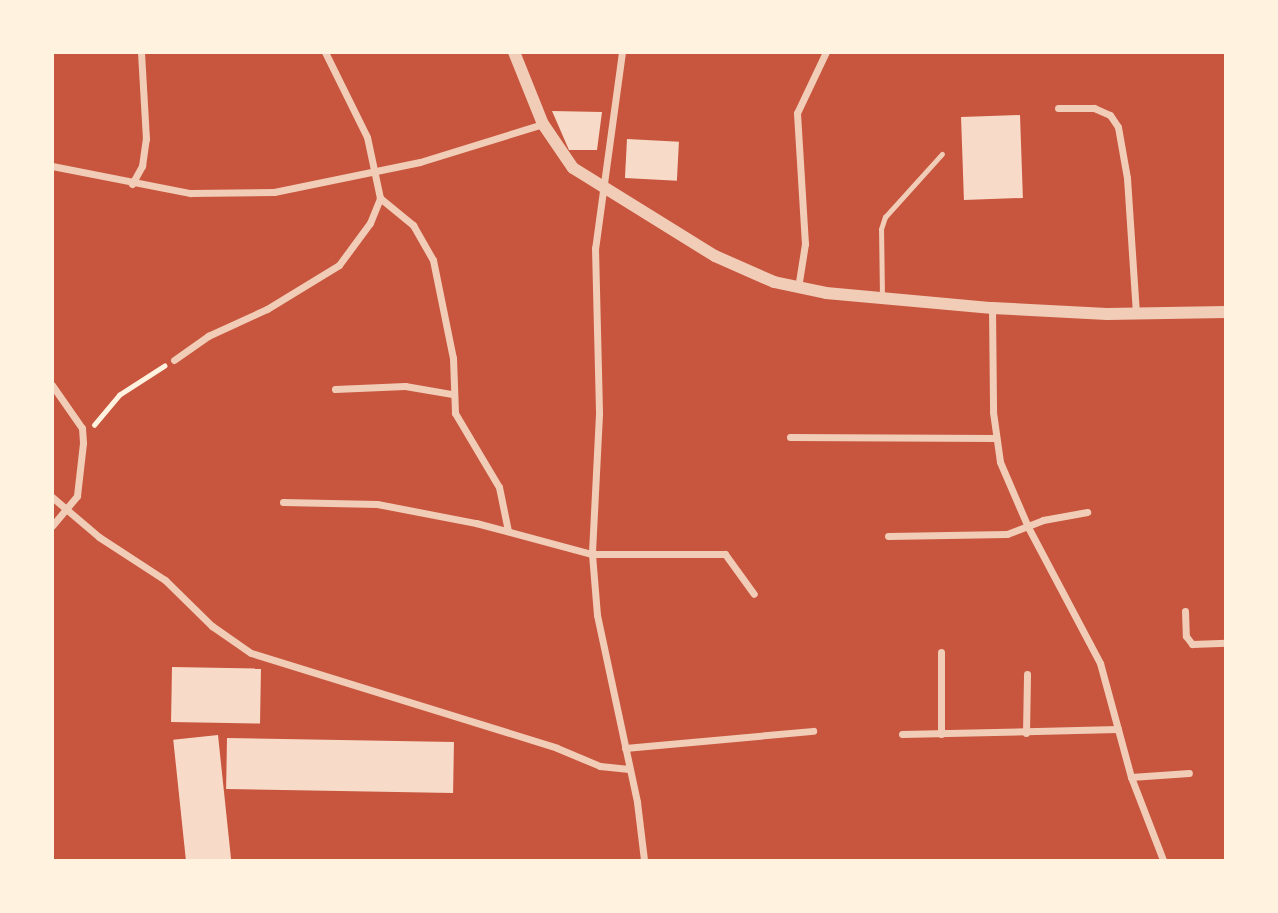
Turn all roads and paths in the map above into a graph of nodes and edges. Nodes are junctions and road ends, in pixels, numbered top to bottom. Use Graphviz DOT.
graph roads {
  1 [pos="141,52"];
  2 [pos="325,52"];
  3 [pos="514,52"];
  4 [pos="622,52"];
  5 [pos="826,52"];
  6 [pos="1058,108"];
  7 [pos="543,124"];
  8 [pos="942,154"];
  9 [pos="52,166"];
  10 [pos="376,173"];
  11 [pos="132,184"];
  12 [pos="601,189"];
  13 [pos="380,198"];
  14 [pos="798,288"];
  15 [pos="882,299"];
  16 [pos="992,309"];
  17 [pos="1226,312"];
  18 [pos="1136,314"];
  19 [pos="174,360"];
  20 [pos="52,385"];
  21 [pos="335,389"];
  22 [pos="452,394"];
  23 [pos="790,437"];
  24 [pos="996,438"];
  25 [pos="83,443"];
  26 [pos="52,497"];
  27 [pos="283,502"];
  28 [pos="68,512"];
  29 [pos="1087,512"];
  30 [pos="52,526"];
  31 [pos="1028,527"];
  32 [pos="508,531"];
  33 [pos="888,537"];
  34 [pos="592,554"];
  35 [pos="754,594"];
  36 [pos="1185,611"];
  37 [pos="1226,643"];
  38 [pos="941,652"];
  39 [pos="1027,674"];
  40 [pos="1118,729"];
  41 [pos="813,731"];
  42 [pos="1026,733"];
  43 [pos="902,734"];
  44 [pos="940,734"];
  45 [pos="625,748"];
  46 [pos="629,769"];
  47 [pos="1189,773"];
  48 [pos="1131,777"];
  49 [pos="644,860"];
  50 [pos="1163,860"];
  1 -- 11 [label="street"];
  2 -- 10 [label="street"];
  3 -- 7 [label="street"];
  4 -- 12 [label="street"];
  5 -- 14 [label="street"];
  6 -- 18 [label="street"];
  7 -- 10 [label="street"];
  7 -- 12 [label="street"];
  8 -- 15 [label="lane"];
  9 -- 11 [label="street"];
  10 -- 11 [label="street"];
  10 -- 13 [label="street"];
  12 -- 14 [label="street"];
  12 -- 34 [label="street"];
  13 -- 19 [label="street"];
  13 -- 22 [label="street"];
  14 -- 15 [label="street"];
  15 -- 16 [label="street"];
  16 -- 18 [label="street"];
  16 -- 24 [label="street"];
  17 -- 18 [label="street"];
  19 -- 25 [label="path"];
  20 -- 25 [label="street"];
  21 -- 22 [label="street"];
  22 -- 32 [label="street"];
  23 -- 24 [label="street"];
  24 -- 31 [label="street"];
  25 -- 28 [label="street"];
  26 -- 28 [label="street"];
  27 -- 32 [label="street"];
  28 -- 30 [label="street"];
  28 -- 46 [label="street"];
  29 -- 31 [label="street"];
  31 -- 33 [label="street"];
  31 -- 40 [label="street"];
  32 -- 34 [label="street"];
  34 -- 35 [label="street"];
  34 -- 45 [label="street"];
  36 -- 37 [label="street"];
  38 -- 44 [label="street"];
  39 -- 42 [label="street"];
  40 -- 42 [label="street"];
  40 -- 48 [label="street"];
  41 -- 45 [label="street"];
  42 -- 44 [label="street"];
  43 -- 44 [label="street"];
  45 -- 46 [label="street"];
  46 -- 49 [label="street"];
  47 -- 48 [label="street"];
  48 -- 50 [label="street"];
}
